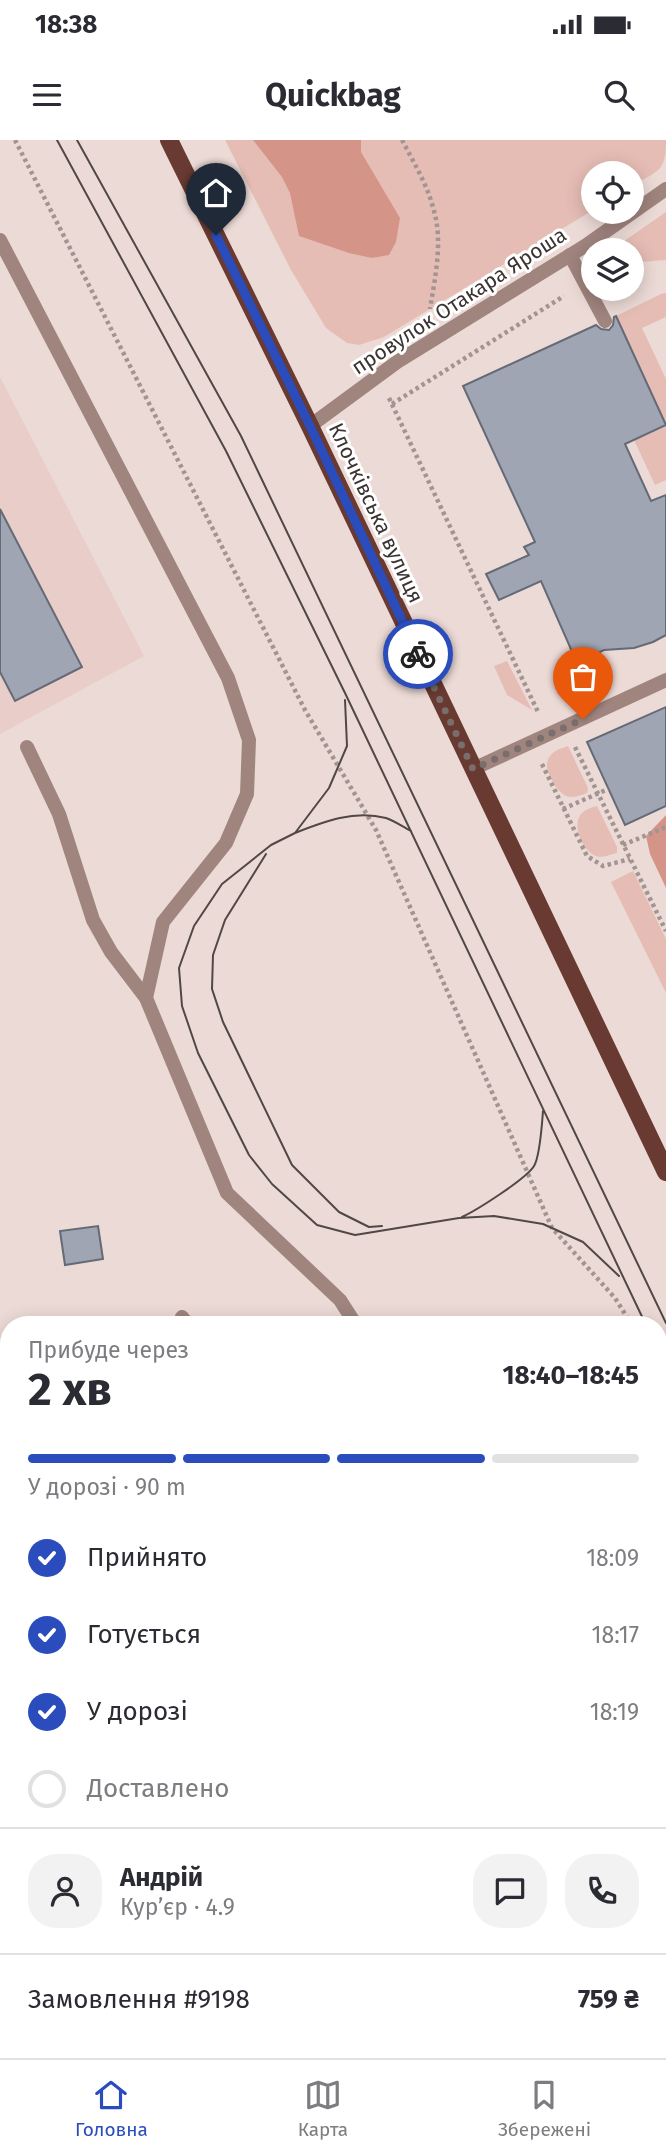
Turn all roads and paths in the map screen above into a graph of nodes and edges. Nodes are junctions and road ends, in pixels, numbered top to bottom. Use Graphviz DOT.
graph roads {
  1 [pos="15,140"];
  2 [pos="169,140"];
  3 [pos="402,140"];
  4 [pos="666,189"];
  5 [pos="0,240"];
  6 [pos="570,255"];
  7 [pos="581,278"];
  8 [pos="581,286"];
  9 [pos="594,301"];
  10 [pos="430,309"];
  11 [pos="605,321"];
  12 [pos="378,376"];
  13 [pos="392,404"];
  14 [pos="310,426"];
  15 [pos="666,680"];
  16 [pos="550,734"];
  17 [pos="27,747"];
  18 [pos="545,757"];
  19 [pos="473,769"];
  20 [pos="608,789"];
  21 [pos="598,794"];
  22 [pos="564,808"];
  23 [pos="666,827"];
  24 [pos="623,845"];
  25 [pos="630,859"];
  26 [pos="666,931"];
  27 [pos="146,998"];
  28 [pos="666,1172"];
  29 [pos="350,1316"];
  30 [pos="626,1316"];
  1 -- 30 [label="path"];
  2 -- 14 [label="main road, Клочківська вулиця"];
  3 -- 10 [label="path"];
  4 -- 6 [label="street, провулок Отакара Яроша"];
  5 -- 27 [label="street"];
  6 -- 7 [label="street"];
  6 -- 12 [label="street, провулок Отакара Яроша"];
  8 -- 13 [label="path"];
  9 -- 11 [label="street"];
  12 -- 13 [label="path"];
  12 -- 14 [label="street, провулок Отакара Яроша"];
  13 -- 16 [label="path"];
  14 -- 19 [label="main road, Клочківська вулиця"];
  15 -- 16 [label="street"];
  16 -- 19 [label="street"];
  16 -- 21 [label="path"];
  17 -- 27 [label="street"];
  18 -- 22 [label="path"];
  19 -- 28 [label="main road, Клочківська вулиця"];
  20 -- 21 [label="path"];
  21 -- 22 [label="path"];
  21 -- 24 [label="path"];
  22 -- 25 [label="path"];
  23 -- 24 [label="path"];
  24 -- 25 [label="path"];
  25 -- 26 [label="path"];
  27 -- 29 [label="street"];
}
